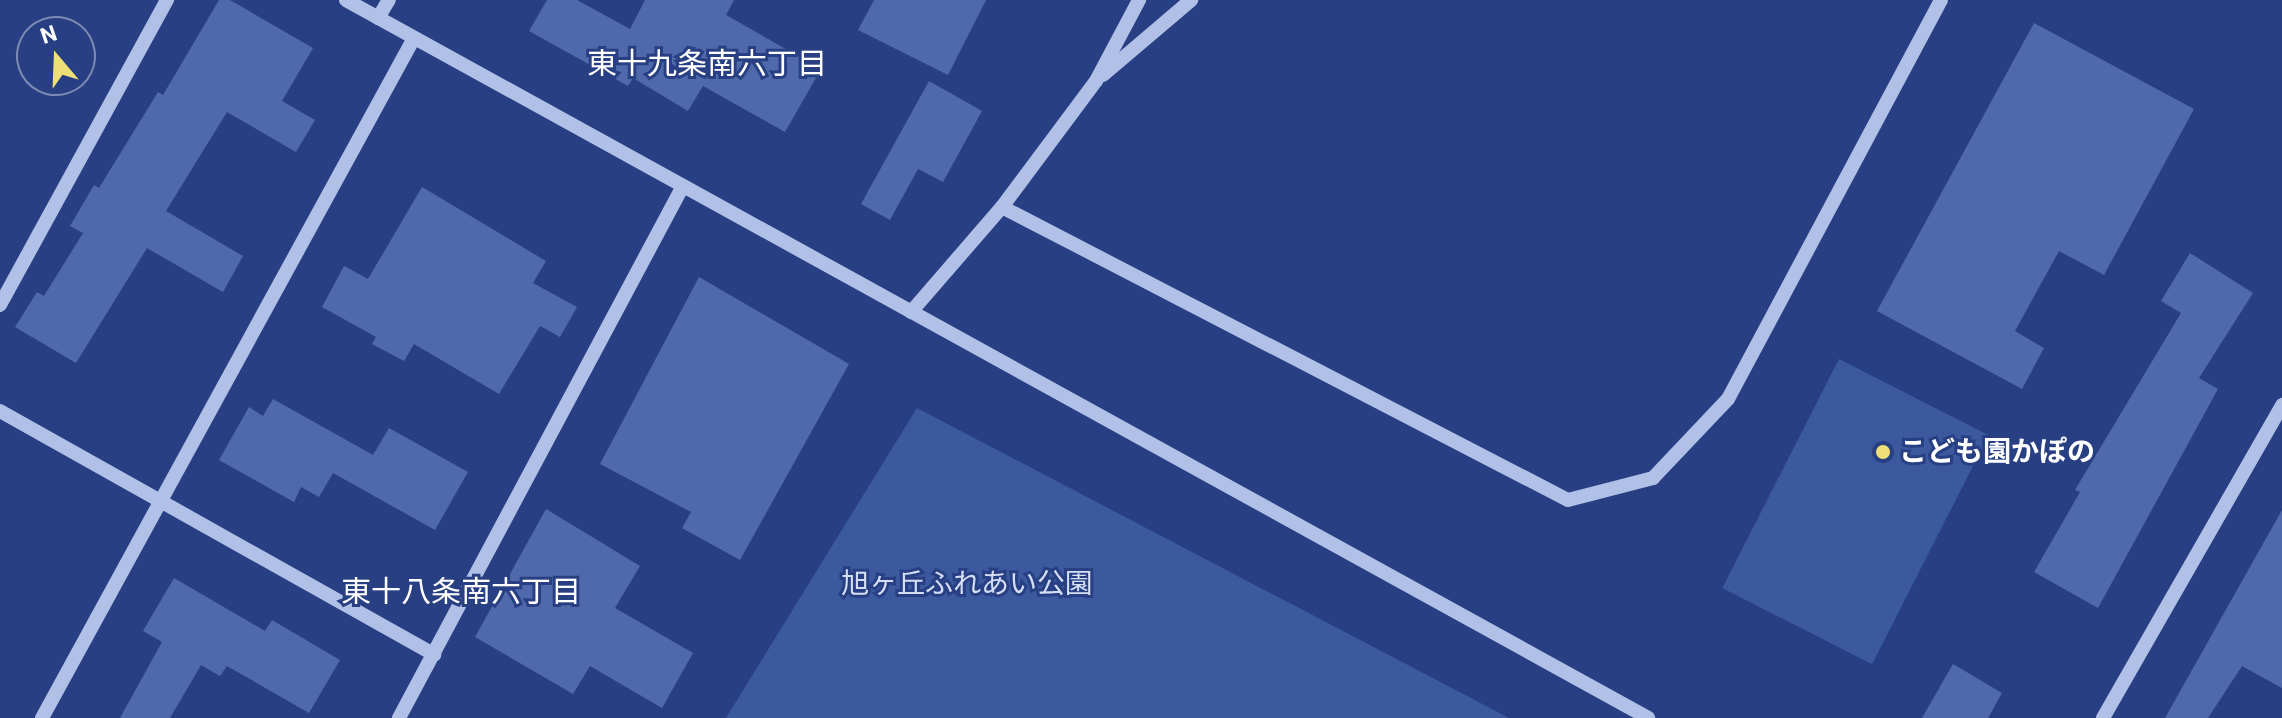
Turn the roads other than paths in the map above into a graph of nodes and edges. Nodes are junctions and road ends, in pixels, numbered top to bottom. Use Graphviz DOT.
graph roads {
  1 [pos="167,0"];
  2 [pos="346,0"];
  3 [pos="389,0"];
  4 [pos="1139,0"];
  5 [pos="1191,0"];
  6 [pos="1941,0"];
  7 [pos="378,18"];
  8 [pos="414,38"];
  9 [pos="1096,81"];
  10 [pos="683,186"];
  11 [pos="1002,207"];
  12 [pos="0,305"];
  13 [pos="911,312"];
  14 [pos="2282,405"];
  15 [pos="0,411"];
  16 [pos="160,499"];
  17 [pos="434,655"];
  18 [pos="42,718"];
  19 [pos="399,718"];
  20 [pos="1648,718"];
  21 [pos="2103,718"];
  1 -- 12 [label="street"];
  2 -- 7 [label="street"];
  3 -- 7 [label="street"];
  4 -- 9 [label="street"];
  5 -- 9 [label="street"];
  6 -- 11 [label="street"];
  7 -- 8 [label="street"];
  8 -- 10 [label="street"];
  8 -- 16 [label="street"];
  9 -- 11 [label="street"];
  10 -- 13 [label="street"];
  10 -- 17 [label="street"];
  11 -- 13 [label="street"];
  13 -- 20 [label="street"];
  14 -- 21 [label="street"];
  15 -- 16 [label="street"];
  16 -- 17 [label="street"];
  16 -- 18 [label="street"];
  17 -- 19 [label="street"];
}
